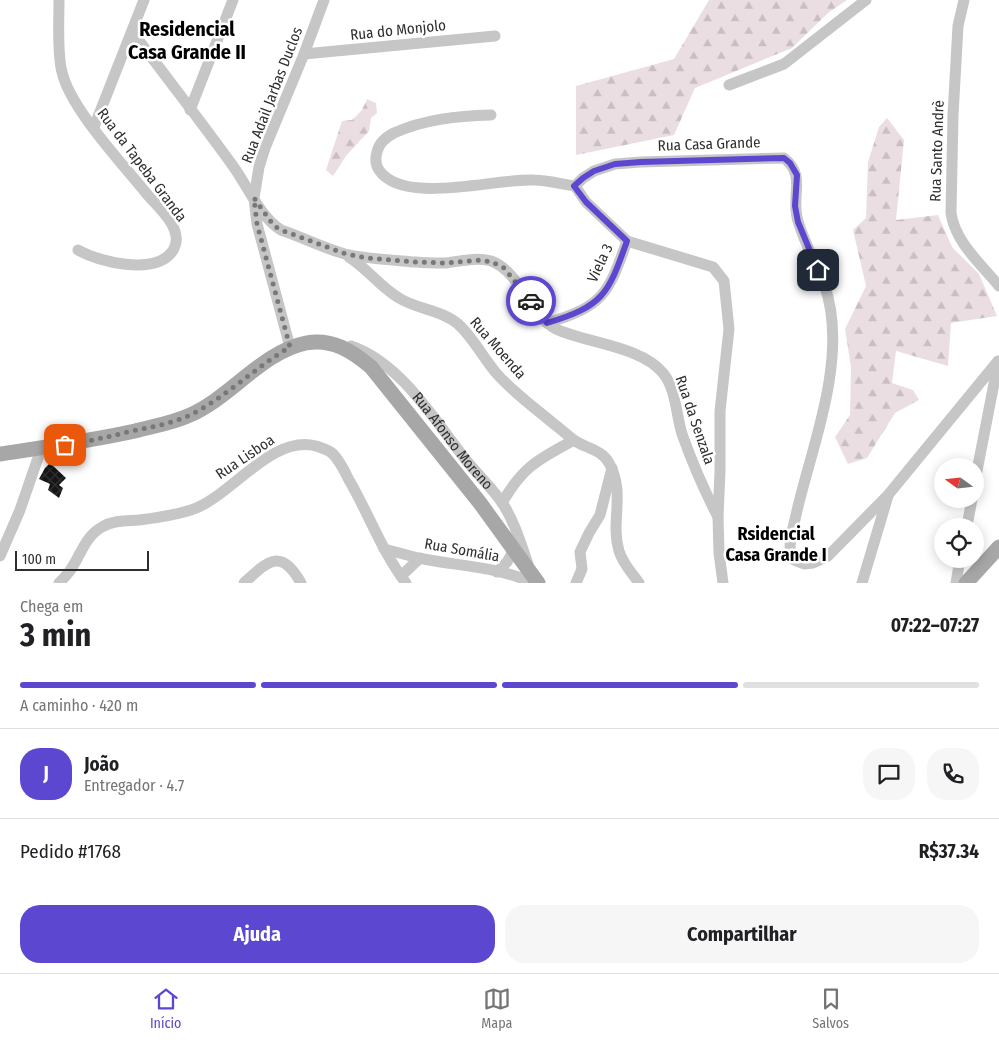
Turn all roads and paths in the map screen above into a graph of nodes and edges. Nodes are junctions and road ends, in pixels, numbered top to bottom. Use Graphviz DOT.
graph roads {
  1 [pos="59,0"];
  2 [pos="144,0"];
  3 [pos="233,0"];
  4 [pos="324,0"];
  5 [pos="866,0"];
  6 [pos="964,0"];
  7 [pos="132,31"];
  8 [pos="495,36"];
  9 [pos="304,54"];
  10 [pos="729,85"];
  11 [pos="190,110"];
  12 [pos="491,115"];
  13 [pos="94,127"];
  14 [pos="574,186"];
  15 [pos="254,198"];
  16 [pos="627,241"];
  17 [pos="78,250"];
  18 [pos="343,253"];
  19 [pos="999,286"];
  20 [pos="547,323"];
  21 [pos="334,344"];
  22 [pos="290,347"];
  23 [pos="999,360"];
  24 [pos="574,440"];
  25 [pos="41,448"];
  26 [pos="0,454"];
  27 [pos="980,458"];
  28 [pos="612,468"];
  29 [pos="888,495"];
  30 [pos="502,503"];
  31 [pos="718,517"];
  32 [pos="999,548"];
  33 [pos="384,549"];
  34 [pos="514,550"];
  35 [pos="0,556"];
  36 [pos="420,558"];
  37 [pos="958,568"];
  38 [pos="497,572"];
  39 [pos="403,580"];
  40 [pos="534,580"];
  41 [pos="59,583"];
  42 [pos="244,583"];
  43 [pos="301,583"];
  44 [pos="576,583"];
  45 [pos="640,583"];
  46 [pos="723,583"];
  47 [pos="862,583"];
  48 [pos="956,583"];
  49 [pos="966,583"];
  1 -- 13 [label="street, Rua da Tapeba Granda"];
  2 -- 7 [label="street"];
  3 -- 11 [label="street"];
  4 -- 9 [label="street, Rua Adail Jarbas Duclos"];
  5 -- 10 [label="street"];
  6 -- 19 [label="street, Rua Santo Andrè"];
  7 -- 11 [label="street, Rua da Senzala"];
  7 -- 13 [label="street"];
  8 -- 9 [label="street, Rua do Monjolo"];
  9 -- 15 [label="street, Rua Adail Jarbas Duclos"];
  11 -- 15 [label="street, Rua da Senzala"];
  12 -- 14 [label="street"];
  13 -- 17 [label="street, Rua da Tapeba Granda"];
  14 -- 16 [label="street"];
  14 -- 29 [label="street, Rua Casa Grande"];
  15 -- 18 [label="street, Rua da Senzala"];
  15 -- 22 [label="street, Rua Adail Jarbas Duclos"];
  16 -- 20 [label="street, Viela 3"];
  16 -- 31 [label="street"];
  18 -- 20 [label="street, Rua da Senzala"];
  18 -- 24 [label="street, Rua Moenda"];
  20 -- 31 [label="street, Rua da Senzala"];
  21 -- 22 [label="main road, Rua Afonso Moreno"];
  21 -- 30 [label="street, Rua Afonso Moreno"];
  21 -- 34 [label="main road, Rua Afonso Moreno"];
  22 -- 25 [label="main road, Rua Afonso Moreno"];
  23 -- 27 [label="street"];
  23 -- 29 [label="street, Rua Casa Grande"];
  24 -- 28 [label="street, Rua Moenda"];
  24 -- 30 [label="street"];
  25 -- 26 [label="main road, Rua Afonso Moreno"];
  25 -- 35 [label="street"];
  28 -- 44 [label="street"];
  28 -- 45 [label="street"];
  29 -- 47 [label="street"];
  30 -- 40 [label="street, Rua Afonso Moreno"];
  31 -- 46 [label="street, Rua da Senzala"];
  32 -- 49 [label="main road"];
  33 -- 36 [label="street, Rua Somália"];
  33 -- 39 [label="street, Rua Lisboa"];
  33 -- 41 [label="street, Rua Lisboa"];
  34 -- 38 [label="street"];
  34 -- 40 [label="main road, Rua Afonso Moreno"];
  36 -- 38 [label="street, Rua Somália"];
  36 -- 39 [label="street"];
  37 -- 48 [label="street"];
  38 -- 40 [label="street, Rua Somália"];
  42 -- 43 [label="street"];
}
